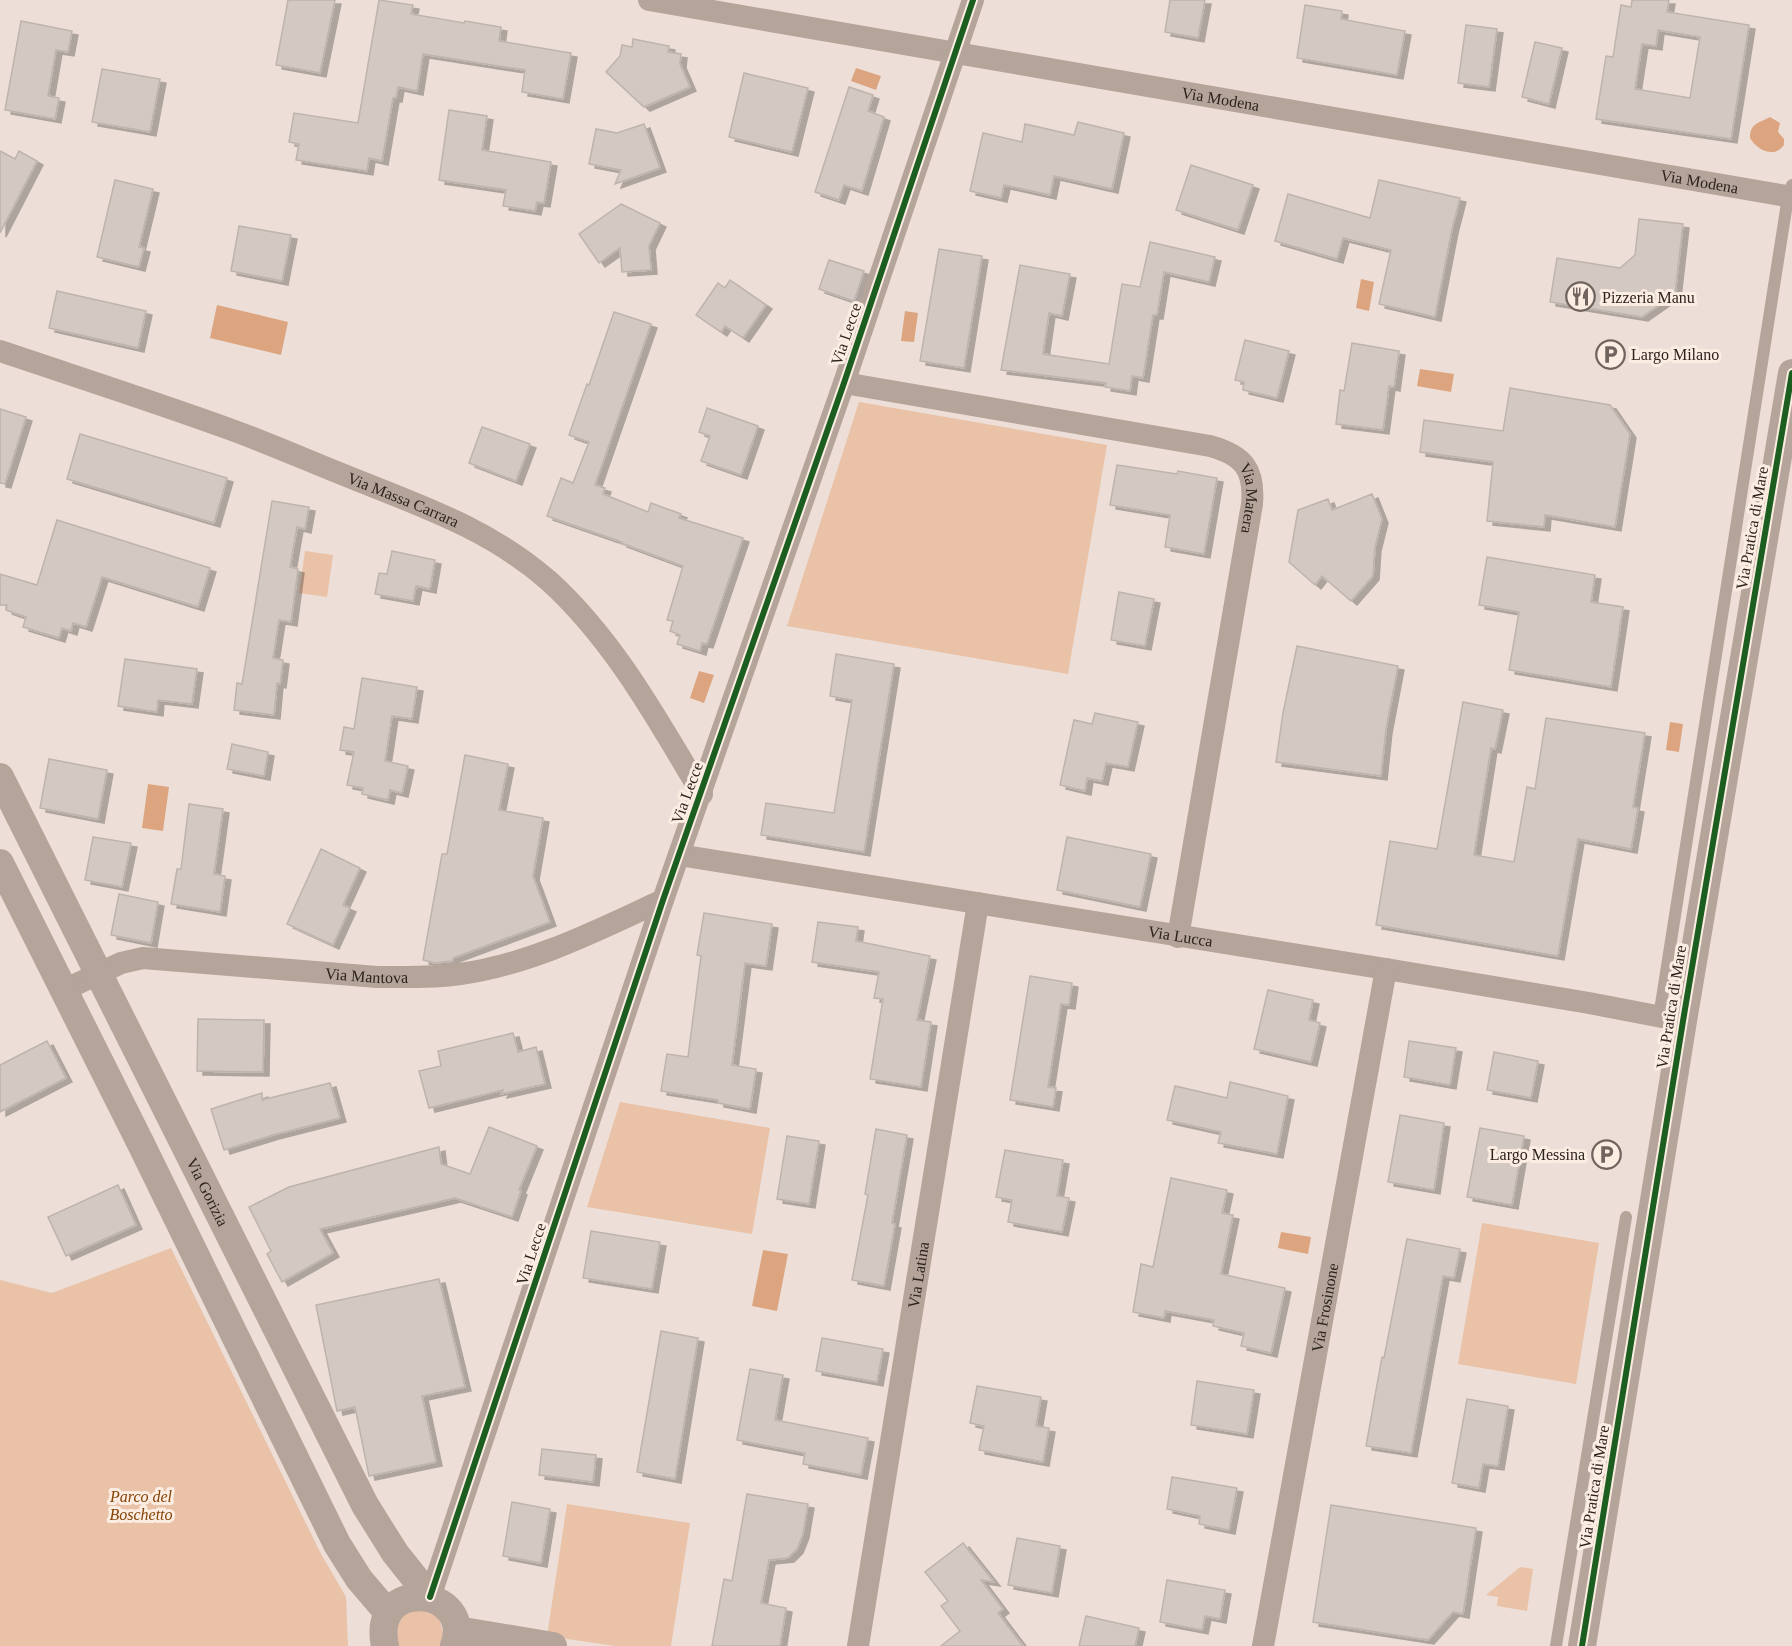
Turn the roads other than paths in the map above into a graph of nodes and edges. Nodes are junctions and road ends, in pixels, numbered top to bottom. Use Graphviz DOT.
graph roads {
  1 [pos="649,0"];
  2 [pos="973,0"];
  3 [pos="956,53"];
  4 [pos="1791,193"];
  5 [pos="0,351"];
  6 [pos="1792,373"];
  7 [pos="844,383"];
  8 [pos="0,777"];
  9 [pos="702,794"];
  10 [pos="679,855"];
  11 [pos="0,863"];
  12 [pos="663,900"];
  13 [pos="978,903"];
  14 [pos="1178,937"];
  15 [pos="1386,969"];
  16 [pos="99,973"];
  17 [pos="64,990"];
  18 [pos="1671,1019"];
  19 [pos="1626,1217"];
  20 [pos="430,1597"];
  21 [pos="388,1613"];
  22 [pos="456,1638"];
  23 [pos="385,1646"];
  24 [pos="553,1646"];
  25 [pos="858,1646"];
  26 [pos="1263,1646"];
  27 [pos="1556,1646"];
  28 [pos="1582,1646"];
  1 -- 3 [label="street, Via Modena"];
  2 -- 3 [label="street, Via Lecce"];
  3 -- 4 [label="street, Via Modena"];
  3 -- 7 [label="street, Via Lecce"];
  4 -- 18 [label="lane"];
  5 -- 9 [label="street, Via Massa Carrara"];
  6 -- 18 [label="street, Via Pratica di Mare"];
  7 -- 9 [label="street, Via Lecce"];
  7 -- 14 [label="street, Via Matera"];
  8 -- 16 [label="street, Via Gorizia"];
  9 -- 10 [label="street, Via Lecce"];
  10 -- 12 [label="street, Via Lecce"];
  10 -- 13 [label="street, Via Lucca"];
  11 -- 17 [label="street"];
  12 -- 16 [label="street, Via Mantova"];
  12 -- 20 [label="street, Via Lecce"];
  13 -- 14 [label="street, Via Lucca"];
  13 -- 25 [label="street, Via Latina"];
  14 -- 15 [label="street, Via Lucca"];
  15 -- 18 [label="street, Via Lucca"];
  15 -- 26 [label="street, Via Frosinone"];
  16 -- 17 [label="street, Via Mantova"];
  16 -- 20 [label="street, Via Gorizia"];
  17 -- 21 [label="street"];
  18 -- 28 [label="street, Via Pratica di Mare"];
  19 -- 27 [label="lane"];
  20 -- 21 [label="street"];
  20 -- 22 [label="street, Via Gorizia"];
  21 -- 23 [label="street"];
  22 -- 24 [label="street"];
}
